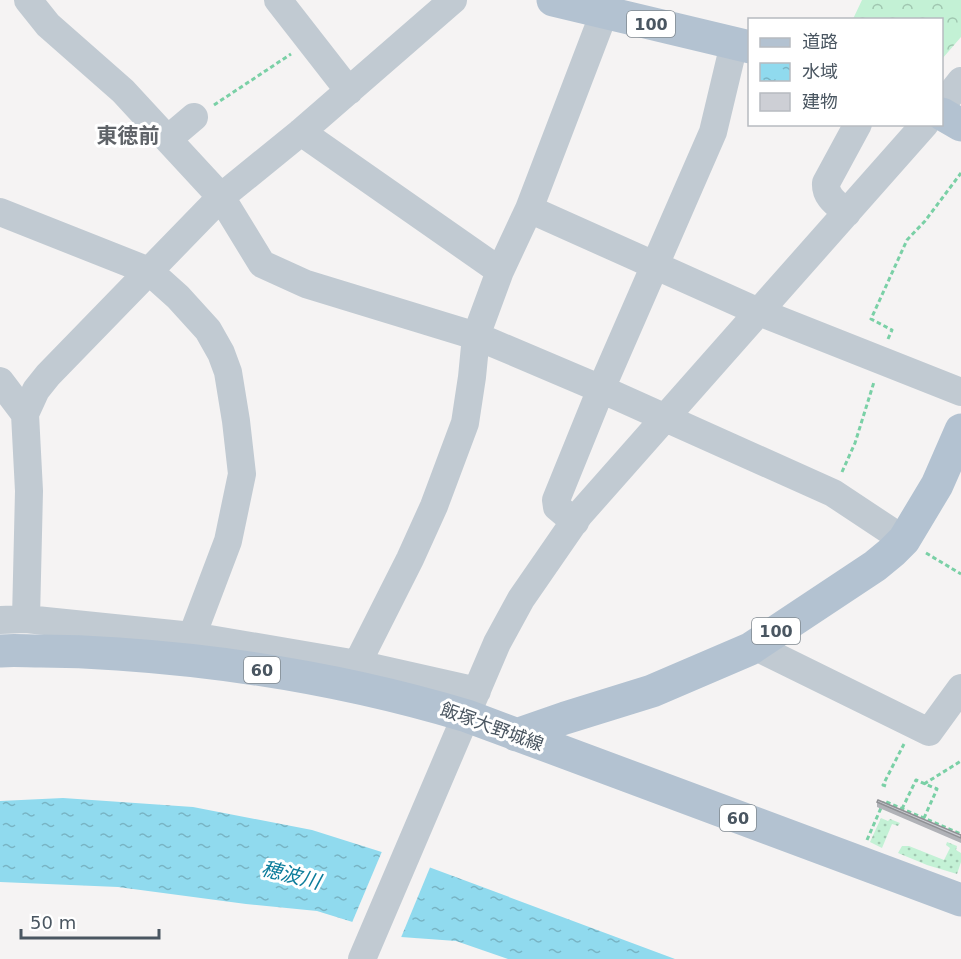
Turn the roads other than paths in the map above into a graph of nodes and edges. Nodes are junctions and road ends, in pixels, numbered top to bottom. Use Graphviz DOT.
graph roads {
  1 [pos="28,0"];
  2 [pos="278,0"];
  3 [pos="453,0"];
  4 [pos="553,0"];
  5 [pos="604,13"];
  6 [pos="742,45"];
  7 [pos="961,81"];
  8 [pos="349,90"];
  9 [pos="943,104"];
  10 [pos="943,115"];
  11 [pos="194,117"];
  12 [pos="961,125"];
  13 [pos="857,126"];
  14 [pos="922,126"];
  15 [pos="301,132"];
  16 [pos="168,139"];
  17 [pos="221,197"];
  18 [pos="529,209"];
  19 [pos="0,212"];
  20 [pos="847,213"];
  21 [pos="654,265"];
  22 [pos="149,271"];
  23 [pos="500,271"];
  24 [pos="759,312"];
  25 [pos="476,336"];
  26 [pos="0,381"];
  27 [pos="601,389"];
  28 [pos="961,392"];
  29 [pos="25,414"];
  30 [pos="666,417"];
  31 [pos="961,430"];
  32 [pos="575,522"];
  33 [pos="904,540"];
  34 [pos="13,620"];
  35 [pos="754,646"];
  36 [pos="183,647"];
  37 [pos="0,651"];
  38 [pos="357,664"];
  39 [pos="961,688"];
  40 [pos="468,713"];
  41 [pos="516,735"];
  42 [pos="961,900"];
  43 [pos="362,959"];
  1 -- 16 [label="street"];
  2 -- 8 [label="street"];
  3 -- 8 [label="street"];
  4 -- 5 [label="main road, 100"];
  5 -- 6 [label="main road, 100"];
  5 -- 18 [label="street"];
  6 -- 21 [label="street"];
  7 -- 9 [label="street"];
  8 -- 15 [label="street"];
  10 -- 12 [label="main road"];
  11 -- 16 [label="street"];
  13 -- 20 [label="street"];
  14 -- 20 [label="street"];
  15 -- 17 [label="street"];
  15 -- 23 [label="street"];
  16 -- 17 [label="street"];
  17 -- 22 [label="street"];
  17 -- 25 [label="street"];
  18 -- 21 [label="street"];
  18 -- 23 [label="street"];
  19 -- 22 [label="street"];
  20 -- 24 [label="street"];
  21 -- 24 [label="street"];
  21 -- 27 [label="street"];
  22 -- 29 [label="street"];
  22 -- 36 [label="street"];
  23 -- 25 [label="street"];
  24 -- 28 [label="street"];
  24 -- 30 [label="street"];
  25 -- 27 [label="street"];
  25 -- 38 [label="street"];
  26 -- 29 [label="street"];
  27 -- 30 [label="street"];
  27 -- 32 [label="street"];
  29 -- 34 [label="street"];
  30 -- 32 [label="street"];
  30 -- 33 [label="street"];
  31 -- 33 [label="main road, 100"];
  32 -- 40 [label="street"];
  33 -- 35 [label="main road, 100"];
  34 -- 36 [label="street"];
  35 -- 39 [label="street"];
  35 -- 41 [label="main road, 100"];
  36 -- 37 [label="main road, 飯塚大野城線 / 60"];
  36 -- 38 [label="street"];
  36 -- 40 [label="main road, 飯塚大野城線 / 60"];
  38 -- 40 [label="street"];
  40 -- 41 [label="main road, 飯塚大野城線 / 60"];
  40 -- 43 [label="street"];
  41 -- 42 [label="main road, 飯塚大野城線 / 60"];
}
